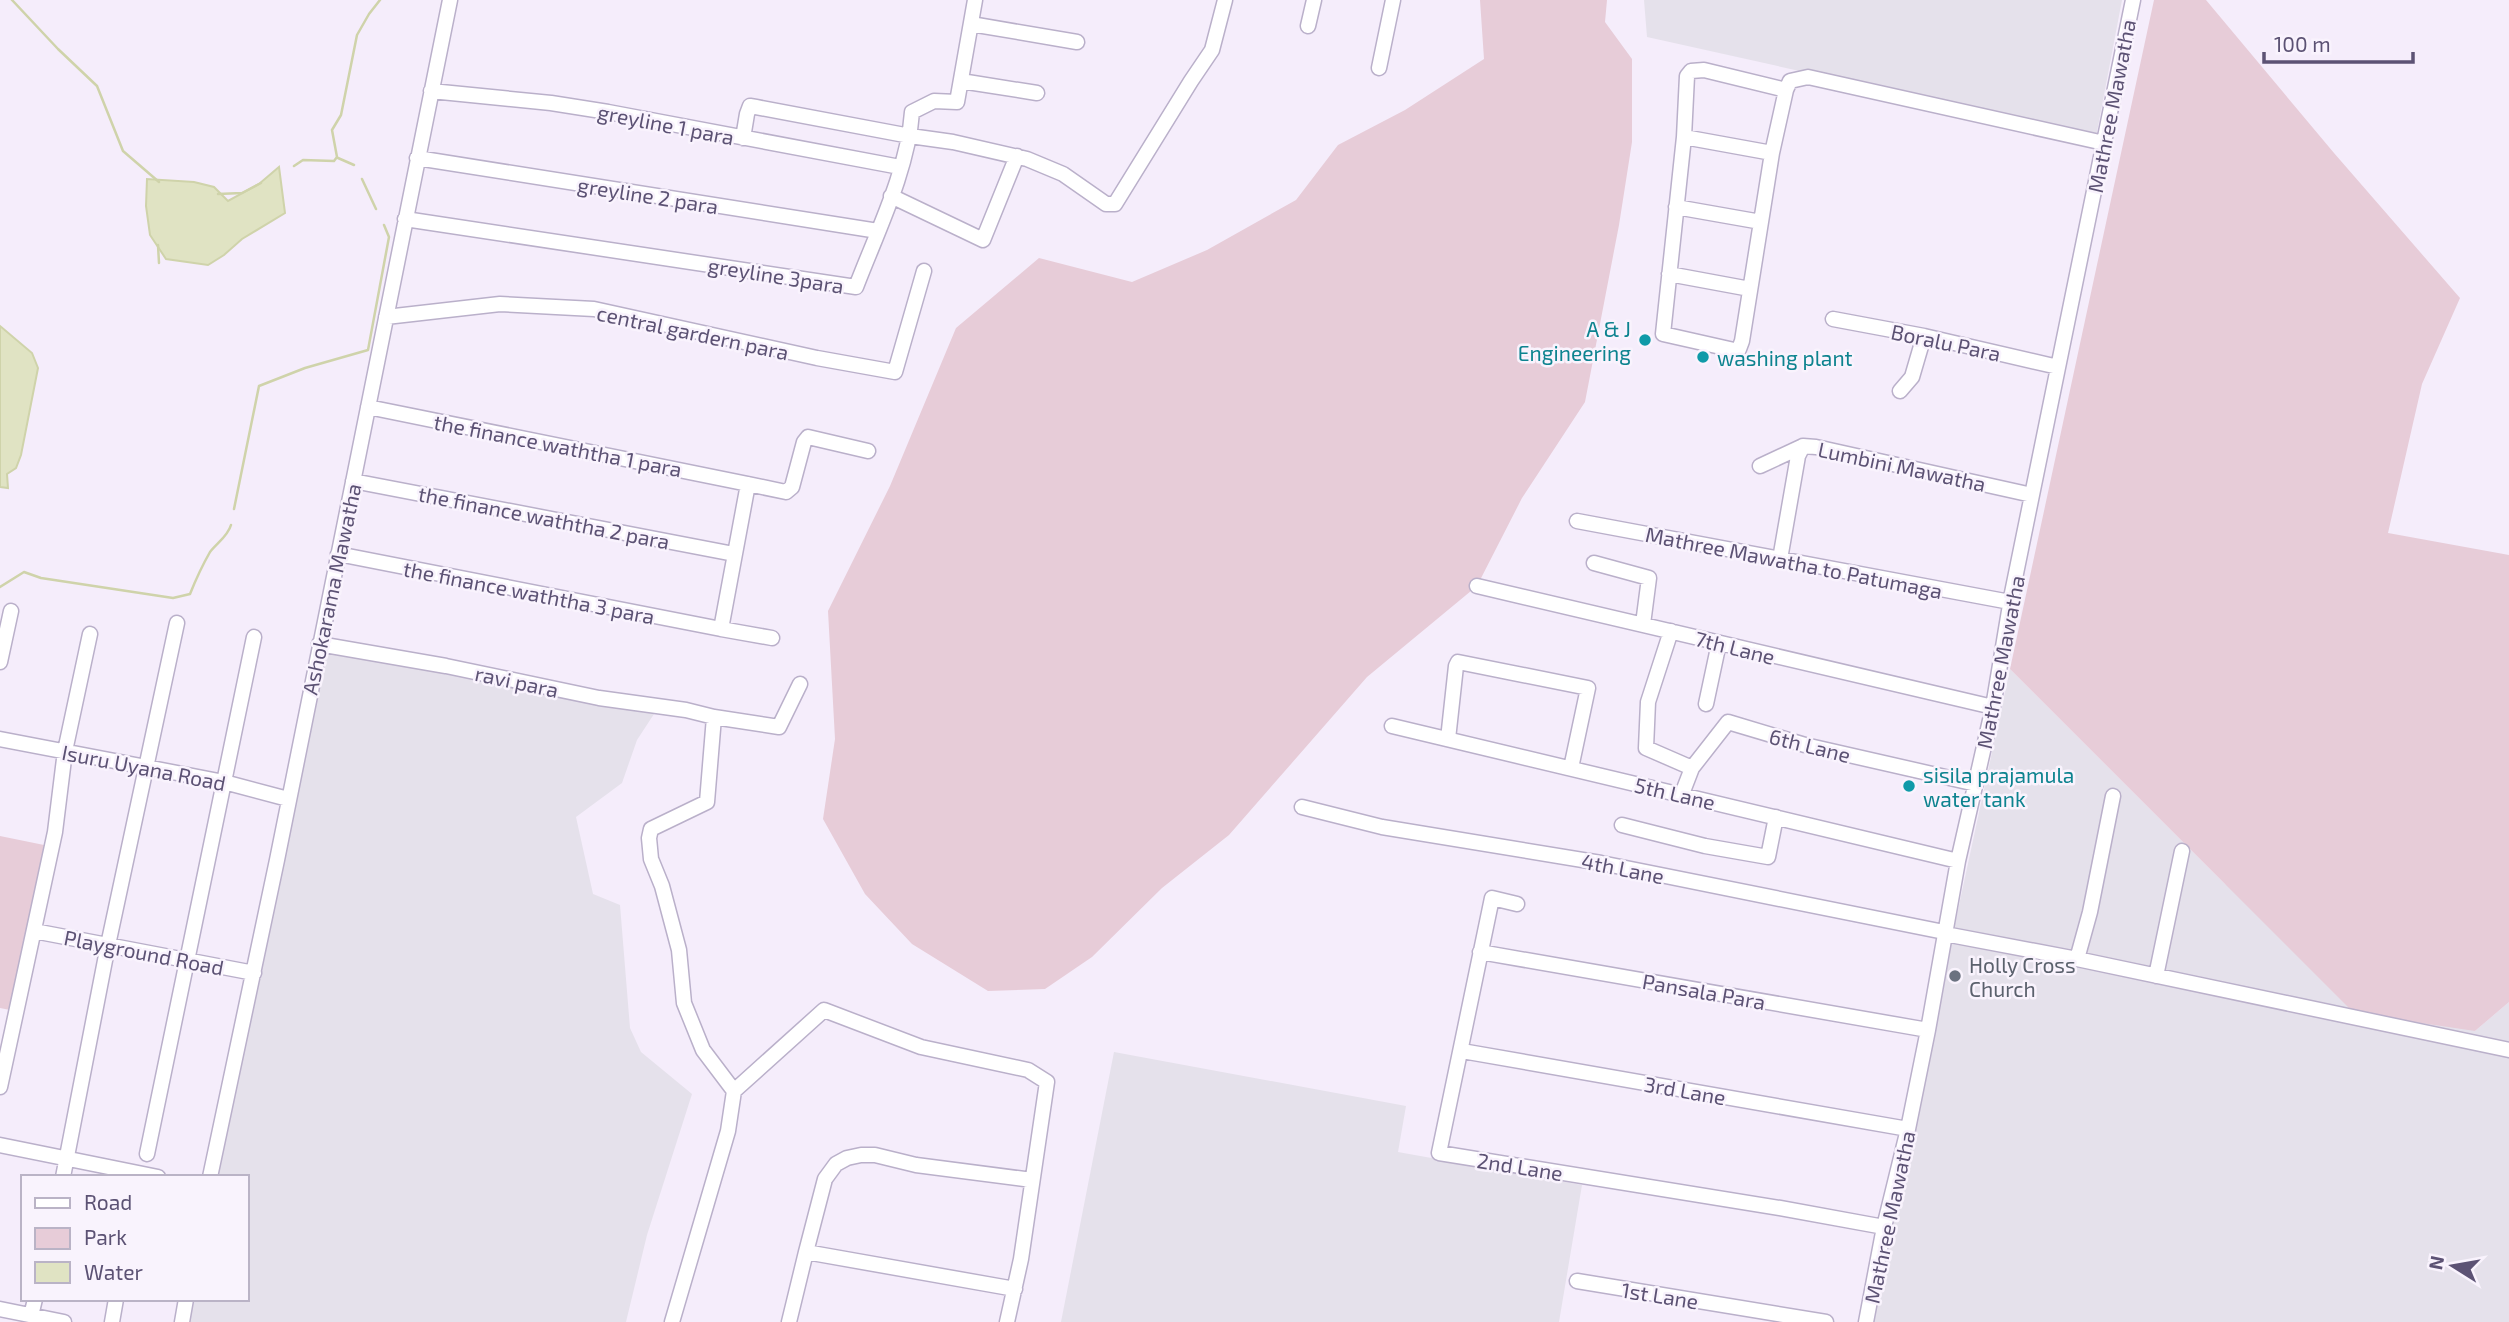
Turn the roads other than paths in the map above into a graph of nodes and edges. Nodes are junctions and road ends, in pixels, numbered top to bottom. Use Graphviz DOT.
graph roads {
  1 [pos="450,0"];
  2 [pos="975,0"];
  3 [pos="1225,0"];
  4 [pos="1314,0"];
  5 [pos="2133,0"];
  6 [pos="1390,1"];
  7 [pos="971,24"];
  8 [pos="1308,26"];
  9 [pos="1077,42"];
  10 [pos="1379,68"];
  11 [pos="961,81"];
  12 [pos="1786,90"];
  13 [pos="431,91"];
  14 [pos="1037,93"];
  15 [pos="910,136"];
  16 [pos="1684,137"];
  17 [pos="743,138"];
  18 [pos="2104,143"];
  19 [pos="1772,153"];
  20 [pos="1017,156"];
  21 [pos="417,159"];
  22 [pos="900,167"];
  23 [pos="891,196"];
  24 [pos="1676,207"];
  25 [pos="405,219"];
  26 [pos="1762,222"];
  27 [pos="878,231"];
  28 [pos="924,271"];
  29 [pos="1669,274"];
  30 [pos="1750,289"];
  31 [pos="386,317"];
  32 [pos="1833,319"];
  33 [pos="1924,336"];
  34 [pos="2058,367"];
  35 [pos="1900,391"];
  36 [pos="368,407"];
  37 [pos="1803,446"];
  38 [pos="869,451"];
  39 [pos="1760,466"];
  40 [pos="353,481"];
  41 [pos="748,484"];
  42 [pos="2032,495"];
  43 [pos="1577,521"];
  44 [pos="338,554"];
  45 [pos="734,554"];
  46 [pos="1780,559"];
  47 [pos="1594,563"];
  48 [pos="1477,586"];
  49 [pos="2010,602"];
  50 [pos="11,611"];
  51 [pos="177,622"];
  52 [pos="1643,624"];
  53 [pos="720,629"];
  54 [pos="1671,631"];
  55 [pos="90,634"];
  56 [pos="254,637"];
  57 [pos="772,638"];
  58 [pos="1718,643"];
  59 [pos="319,644"];
  60 [pos="0,662"];
  61 [pos="800,684"];
  62 [pos="1706,704"];
  63 [pos="1993,707"];
  64 [pos="714,717"];
  65 [pos="1392,726"];
  66 [pos="0,739"];
  67 [pos="1448,739"];
  68 [pos="65,751"];
  69 [pos="146,767"];
  70 [pos="1570,768"];
  71 [pos="1692,768"];
  72 [pos="224,782"];
  73 [pos="1976,784"];
  74 [pos="1682,794"];
  75 [pos="2113,796"];
  76 [pos="288,799"];
  77 [pos="1302,807"];
  78 [pos="1776,817"];
  79 [pos="1622,825"];
  80 [pos="2182,851"];
  81 [pos="1958,861"];
  82 [pos="1517,904"];
  83 [pos="34,931"];
  84 [pos="1944,933"];
  85 [pos="108,945"];
  86 [pos="1480,951"];
  87 [pos="2077,958"];
  88 [pos="187,960"];
  89 [pos="254,973"];
  90 [pos="2156,976"];
  91 [pos="1928,1030"];
  92 [pos="2509,1050"];
  93 [pos="1462,1051"];
  94 [pos="0,1087"];
  95 [pos="734,1091"];
  96 [pos="1908,1129"];
  97 [pos="0,1145"];
  98 [pos="148,1154"];
  99 [pos="67,1159"];
  100 [pos="63,1175"];
  101 [pos="143,1175"];
  102 [pos="210,1175"];
  103 [pos="1032,1180"];
  104 [pos="1884,1227"];
  105 [pos="806,1252"];
  106 [pos="1577,1281"];
  107 [pos="1014,1289"];
  108 [pos="35,1301"];
  109 [pos="116,1301"];
  110 [pos="186,1301"];
  111 [pos="0,1309"];
  112 [pos="31,1316"];
  113 [pos="64,1322"];
  114 [pos="112,1322"];
  115 [pos="182,1322"];
  116 [pos="672,1322"];
  117 [pos="789,1322"];
  118 [pos="1007,1322"];
  119 [pos="1826,1322"];
  120 [pos="1866,1322"];
  1 -- 13 [label="street, Ashokarama Mawatha"];
  2 -- 7 [label="street"];
  3 -- 20 [label="street"];
  4 -- 8 [label="street"];
  5 -- 18 [label="street, Mathree Mawatha"];
  6 -- 10 [label="street"];
  7 -- 9 [label="street"];
  7 -- 11 [label="street"];
  11 -- 14 [label="street"];
  11 -- 15 [label="street, greyline 3para"];
  12 -- 16 [label="street"];
  12 -- 18 [label="street"];
  12 -- 19 [label="street"];
  13 -- 17 [label="street, greyline 1 para"];
  13 -- 21 [label="street, Ashokarama Mawatha"];
  15 -- 17 [label="street"];
  15 -- 20 [label="street"];
  15 -- 22 [label="street, greyline 3para"];
  16 -- 19 [label="street"];
  16 -- 24 [label="street"];
  17 -- 22 [label="street, greyline 1 para"];
  18 -- 34 [label="street, Mathree Mawatha"];
  19 -- 26 [label="street"];
  20 -- 23 [label="street"];
  21 -- 25 [label="street, Ashokarama Mawatha"];
  21 -- 27 [label="street, greyline 2 para"];
  22 -- 23 [label="street, greyline 3para"];
  23 -- 27 [label="street, greyline 3para"];
  24 -- 26 [label="street"];
  24 -- 29 [label="street"];
  25 -- 27 [label="street, greyline 3para"];
  25 -- 31 [label="street, Ashokarama Mawatha"];
  26 -- 30 [label="street"];
  28 -- 31 [label="street, central gardern para"];
  29 -- 30 [label="street"];
  29 -- 30 [label="street"];
  31 -- 36 [label="street, Ashokarama Mawatha"];
  32 -- 33 [label="street, Boralu Para"];
  33 -- 34 [label="street, Boralu Para"];
  33 -- 35 [label="street"];
  34 -- 42 [label="street, Mathree Mawatha"];
  36 -- 40 [label="street, Ashokarama Mawatha"];
  36 -- 41 [label="street, the finance waththa 1 para"];
  37 -- 39 [label="street"];
  37 -- 42 [label="street, Lumbini Mawatha"];
  37 -- 46 [label="street, Lumbini Mawatha"];
  38 -- 41 [label="street, the finance waththa 1 para"];
  40 -- 44 [label="street, Ashokarama Mawatha"];
  40 -- 45 [label="street, the finance waththa 2 para"];
  41 -- 45 [label="street"];
  42 -- 49 [label="street, Mathree Mawatha"];
  43 -- 46 [label="street, Mathree Mawatha to Patumaga"];
  44 -- 53 [label="street, the finance waththa 3 para"];
  44 -- 59 [label="street, Ashokarama Mawatha"];
  45 -- 53 [label="street"];
  46 -- 49 [label="street, Mathree Mawatha to Patumaga"];
  47 -- 52 [label="street"];
  48 -- 52 [label="street, 7th Lane"];
  49 -- 63 [label="street, Mathree Mawatha"];
  50 -- 60 [label="street"];
  51 -- 69 [label="street"];
  52 -- 54 [label="street, 7th Lane"];
  53 -- 57 [label="street, the finance waththa 3 para"];
  54 -- 58 [label="street, 7th Lane"];
  54 -- 71 [label="street"];
  55 -- 68 [label="street"];
  56 -- 72 [label="street"];
  58 -- 62 [label="street"];
  58 -- 63 [label="street, 7th Lane"];
  59 -- 64 [label="street, ravi para"];
  59 -- 76 [label="street, Ashokarama Mawatha"];
  61 -- 64 [label="street, ravi para"];
  63 -- 73 [label="street, Mathree Mawatha"];
  64 -- 95 [label="street"];
  65 -- 67 [label="street, 5th Lane"];
  66 -- 68 [label="street, Isuru Uyana Road"];
  67 -- 70 [label="street, 5th Lane"];
  67 -- 70 [label="street"];
  68 -- 69 [label="street, Isuru Uyana Road"];
  68 -- 83 [label="street"];
  69 -- 72 [label="street, Isuru Uyana Road"];
  69 -- 85 [label="street"];
  70 -- 74 [label="street, 5th Lane"];
  71 -- 73 [label="street, 6th Lane"];
  71 -- 74 [label="street, 6th Lane"];
  72 -- 76 [label="street, Isuru Uyana Road"];
  72 -- 88 [label="street"];
  73 -- 81 [label="street, Mathree Mawatha"];
  74 -- 78 [label="street, 5th Lane"];
  75 -- 87 [label="street"];
  76 -- 89 [label="street, Ashokarama Mawatha"];
  77 -- 84 [label="street, 4th Lane"];
  78 -- 79 [label="street"];
  78 -- 81 [label="street, 5th Lane"];
  80 -- 90 [label="street"];
  81 -- 84 [label="street, Mathree Mawatha"];
  82 -- 86 [label="street, 2nd Lane"];
  83 -- 85 [label="street, Playground Road"];
  83 -- 94 [label="street"];
  84 -- 87 [label="street, 4th Lane"];
  84 -- 91 [label="street, Mathree Mawatha"];
  85 -- 88 [label="street, Playground Road"];
  85 -- 99 [label="street"];
  86 -- 91 [label="street, Pansala Para"];
  86 -- 93 [label="street, 2nd Lane"];
  87 -- 90 [label="street, 4th Lane"];
  88 -- 89 [label="street, Playground Road"];
  88 -- 98 [label="street"];
  89 -- 102 [label="street, Ashokarama Mawatha"];
  90 -- 92 [label="street, 4th Lane"];
  91 -- 96 [label="street, Mathree Mawatha"];
  93 -- 96 [label="street, 3rd Lane"];
  93 -- 104 [label="street, 2nd Lane"];
  95 -- 103 [label="street"];
  95 -- 116 [label="street"];
  96 -- 104 [label="street, Mathree Mawatha"];
  97 -- 99 [label="street"];
  99 -- 100 [label="street"];
  99 -- 101 [label="street"];
  103 -- 105 [label="street"];
  103 -- 107 [label="street"];
  104 -- 120 [label="street, Mathree Mawatha"];
  105 -- 107 [label="street"];
  105 -- 117 [label="street"];
  106 -- 119 [label="street, 1st Lane"];
  107 -- 118 [label="street"];
  108 -- 112 [label="street"];
  109 -- 114 [label="street"];
  110 -- 115 [label="street"];
  111 -- 112 [label="street"];
  112 -- 113 [label="street"];
}
